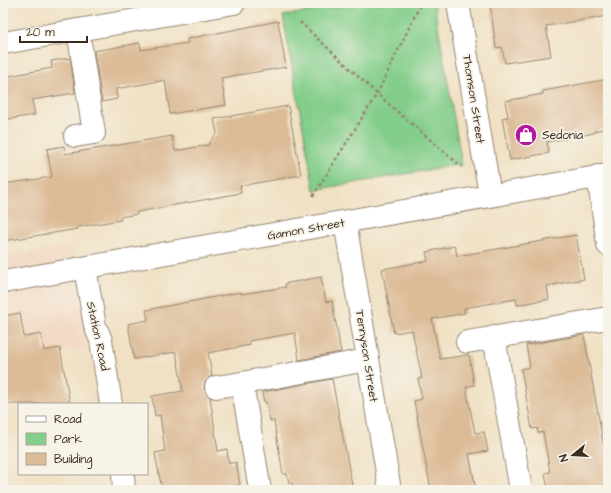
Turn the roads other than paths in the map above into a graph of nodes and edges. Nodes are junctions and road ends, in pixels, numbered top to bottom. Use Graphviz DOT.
graph roads {
  1 [pos="229,3"];
  2 [pos="458,3"];
  3 [pos="78,30"];
  4 [pos="3,43"];
  5 [pos="75,136"];
  6 [pos="603,176"];
  7 [pos="490,195"];
  8 [pos="345,222"];
  9 [pos="608,245"];
  10 [pos="85,268"];
  11 [pos="3,282"];
  12 [pos="608,318"];
  13 [pos="494,337"];
  14 [pos="467,342"];
  15 [pos="367,360"];
  16 [pos="242,382"];
  17 [pos="216,387"];
  18 [pos="111,403"];
  19 [pos="123,475"];
  20 [pos="124,490"];
  21 [pos="260,490"];
  22 [pos="390,490"];
  23 [pos="521,490"];
  1 -- 3 [label="street"];
  2 -- 7 [label="street, Thomson Street"];
  3 -- 4 [label="street"];
  3 -- 5 [label="street"];
  6 -- 7 [label="street, Gamon Street"];
  6 -- 9 [label="street"];
  7 -- 8 [label="street, Gamon Street"];
  8 -- 10 [label="street, Gamon Street"];
  8 -- 15 [label="street, Tennyson Street"];
  10 -- 11 [label="street, Gamon Street"];
  10 -- 18 [label="street, Station Road"];
  12 -- 13 [label="street"];
  13 -- 14 [label="street"];
  13 -- 23 [label="street"];
  15 -- 16 [label="street"];
  15 -- 22 [label="street, Tennyson Street"];
  16 -- 17 [label="street"];
  16 -- 21 [label="street"];
  19 -- 20 [label="street"];
}
